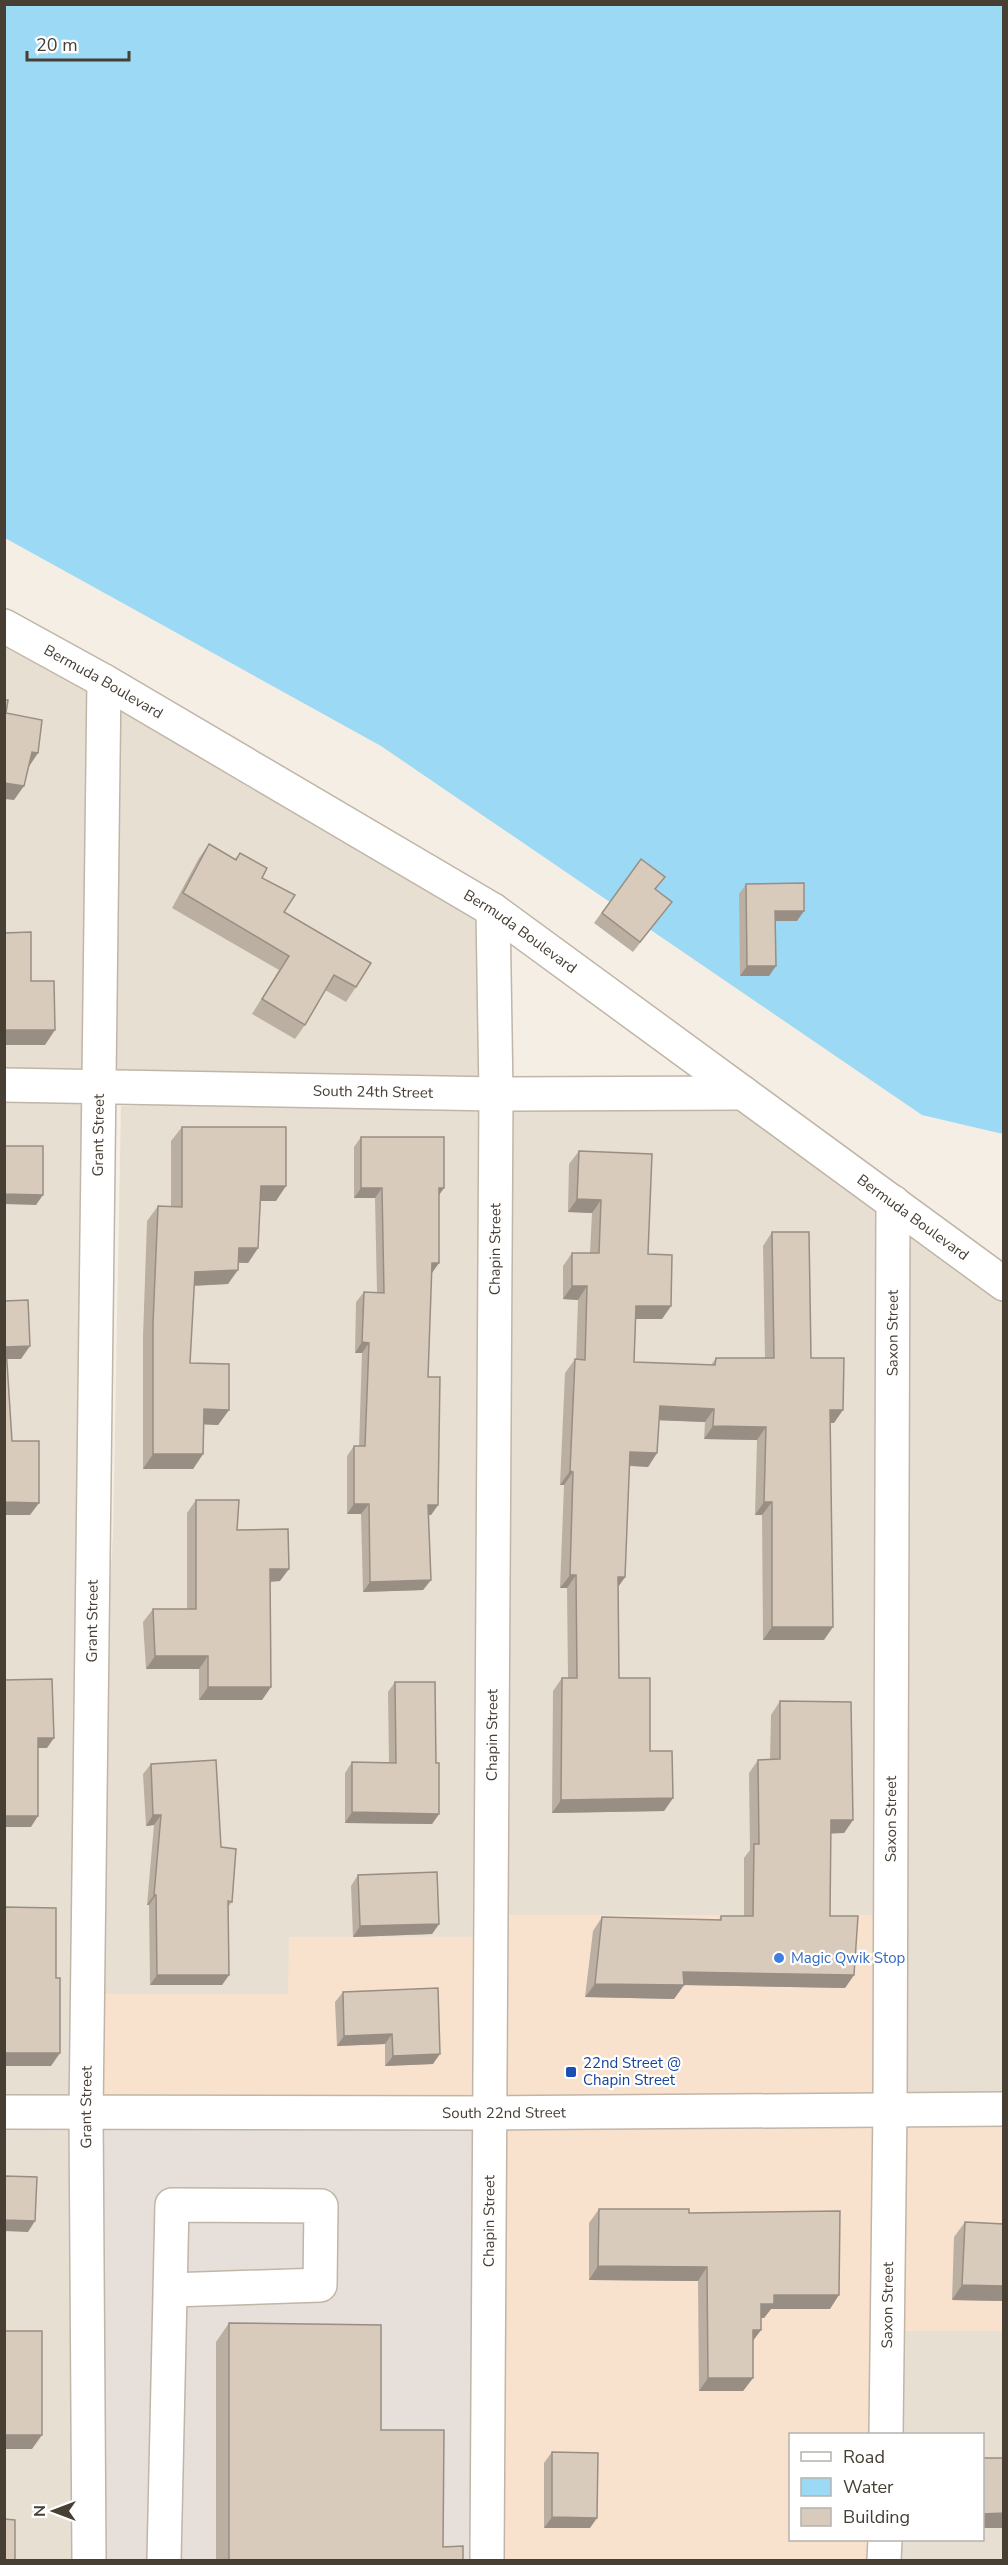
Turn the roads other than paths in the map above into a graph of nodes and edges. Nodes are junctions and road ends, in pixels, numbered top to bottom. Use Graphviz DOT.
graph roads {
  1 [pos="4,626"];
  2 [pos="104,681"];
  3 [pos="493,910"];
  4 [pos="4,1085"];
  5 [pos="100,1086"];
  6 [pos="743,1093"];
  7 [pos="496,1094"];
  8 [pos="893,1202"];
  9 [pos="1004,1284"];
  10 [pos="890,2108"];
  11 [pos="1004,2109"];
  12 [pos="4,2112"];
  13 [pos="86,2113"];
  14 [pos="491,2113"];
  15 [pos="170,2290"];
  16 [pos="886,2433"];
  17 [pos="885,2541"];
  18 [pos="89,2560"];
  19 [pos="164,2560"];
  20 [pos="487,2560"];
  21 [pos="884,2560"];
  1 -- 2 [label="street, Bermuda Boulevard"];
  2 -- 3 [label="street, Bermuda Boulevard"];
  2 -- 5 [label="street, Grant Street"];
  3 -- 6 [label="street, Bermuda Boulevard"];
  3 -- 7 [label="street, Chapin Street"];
  4 -- 5 [label="street, South 24th Street"];
  5 -- 7 [label="street, South 24th Street"];
  5 -- 13 [label="street, Grant Street"];
  6 -- 7 [label="street, South 24th Street"];
  6 -- 8 [label="street, Bermuda Boulevard"];
  7 -- 14 [label="street, Chapin Street"];
  8 -- 9 [label="street, Bermuda Boulevard"];
  8 -- 10 [label="street, Saxon Street"];
  10 -- 11 [label="street, South 22nd Street"];
  10 -- 14 [label="street, South 22nd Street"];
  10 -- 16 [label="street, Saxon Street"];
  12 -- 13 [label="street, South 22nd Street"];
  13 -- 14 [label="street, South 22nd Street"];
  13 -- 18 [label="street, Grant Street"];
  14 -- 20 [label="street, Chapin Street"];
  15 -- 15 [label="street"];
  15 -- 19 [label="street"];
  17 -- 21 [label="street"];
}
